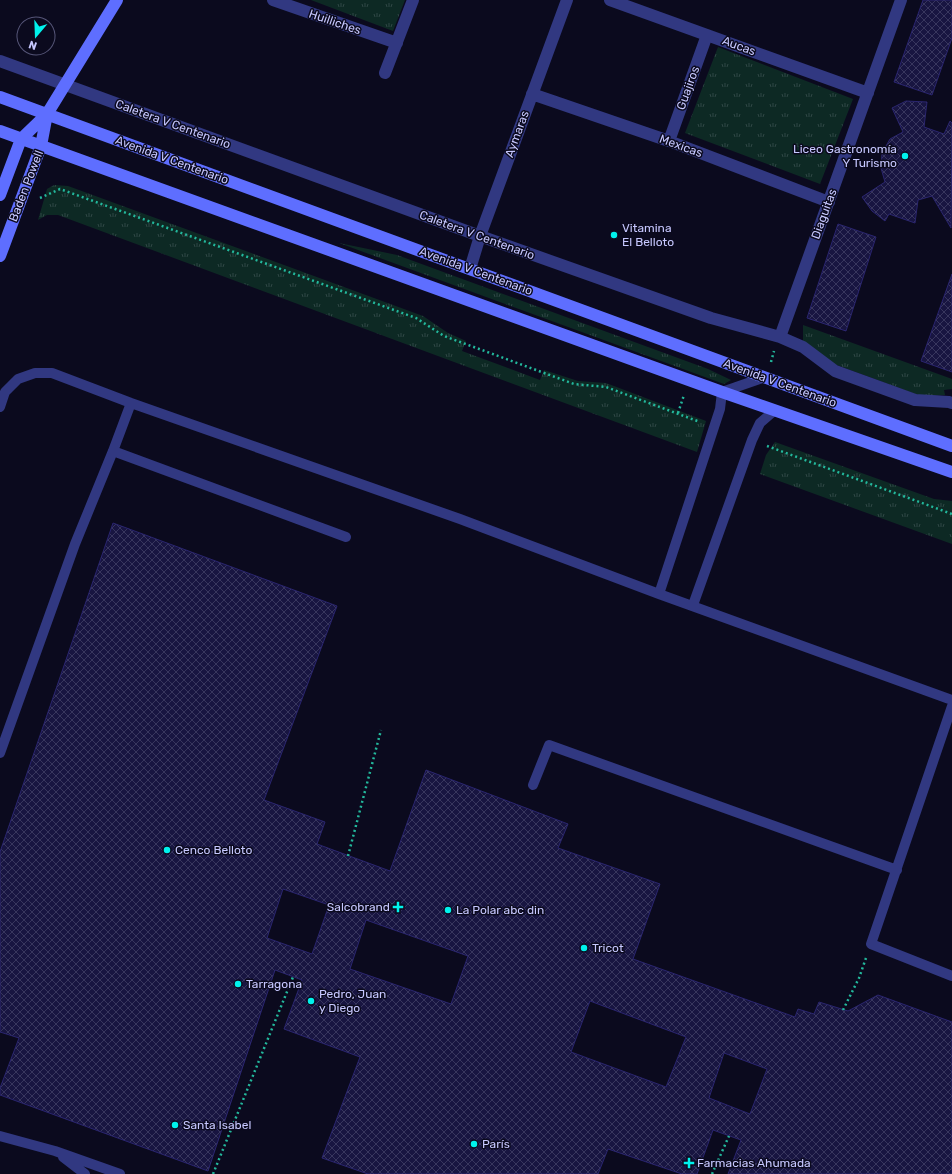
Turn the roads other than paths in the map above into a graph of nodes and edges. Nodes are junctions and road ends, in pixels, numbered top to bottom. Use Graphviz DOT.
graph roads {
  1 [pos="117,0"];
  2 [pos="273,0"];
  3 [pos="413,0"];
  4 [pos="567,0"];
  5 [pos="610,0"];
  6 [pos="901,0"];
  7 [pos="289,3"];
  8 [pos="707,35"];
  9 [pos="396,42"];
  10 [pos="0,62"];
  11 [pos="385,73"];
  12 [pos="64,85"];
  13 [pos="868,93"];
  14 [pos="532,94"];
  15 [pos="0,96"];
  16 [pos="47,114"];
  17 [pos="0,131"];
  18 [pos="21,139"];
  19 [pos="669,141"];
  20 [pos="41,146"];
  21 [pos="0,195"];
  22 [pos="829,202"];
  23 [pos="480,236"];
  24 [pos="0,256"];
  25 [pos="470,269"];
  26 [pos="780,336"];
  27 [pos="765,377"];
  28 [pos="722,392"];
  29 [pos="130,403"];
  30 [pos="952,403"];
  31 [pos="0,407"];
  32 [pos="775,410"];
  33 [pos="952,446"];
  34 [pos="113,452"];
  35 [pos="952,472"];
  36 [pos="346,537"];
  37 [pos="659,594"];
  38 [pos="693,605"];
  39 [pos="952,700"];
  40 [pos="952,706"];
  41 [pos="0,753"];
  42 [pos="533,786"];
  43 [pos="897,870"];
  44 [pos="952,976"];
  45 [pos="0,1136"];
  46 [pos="55,1151"];
  47 [pos="86,1174"];
  48 [pos="120,1174"];
  1 -- 12 [label="main road, Baden Powell"];
  2 -- 7 [label="street, Huilliches"];
  3 -- 9 [label="street"];
  4 -- 14 [label="street, Aymaras"];
  5 -- 8 [label="street, Aucas"];
  6 -- 13 [label="street, Diaguitas"];
  7 -- 9 [label="street, Huilliches"];
  8 -- 13 [label="street, Aucas"];
  8 -- 19 [label="street, Guajiros"];
  9 -- 11 [label="street"];
  10 -- 12 [label="street, Caletera V Centenario"];
  12 -- 16 [label="main road, Baden Powell"];
  12 -- 23 [label="street, Caletera V Centenario"];
  13 -- 22 [label="street, Diaguitas"];
  14 -- 19 [label="street, Mexicas"];
  14 -- 23 [label="street, Aymaras"];
  15 -- 16 [label="main road, Avenida V Centenario"];
  16 -- 18 [label="main road, Baden Powell"];
  16 -- 20 [label="main road, Baden Powell"];
  16 -- 25 [label="main road, Avenida V Centenario"];
  17 -- 18 [label="main road"];
  18 -- 20 [label="main road"];
  18 -- 21 [label="main road, Baden Powell"];
  19 -- 22 [label="street, Mexicas"];
  20 -- 24 [label="main road, Baden Powell"];
  20 -- 28 [label="main road"];
  22 -- 26 [label="street, Diaguitas"];
  23 -- 25 [label="street, Aymaras"];
  23 -- 26 [label="street, Caletera V Centenario"];
  25 -- 27 [label="main road, Avenida V Centenario"];
  26 -- 30 [label="street, Caletera V Centenario"];
  27 -- 28 [label="lane"];
  27 -- 33 [label="main road, Avenida V Centenario"];
  28 -- 32 [label="main road"];
  28 -- 37 [label="lane"];
  29 -- 31 [label="lane"];
  29 -- 34 [label="lane"];
  29 -- 37 [label="lane"];
  32 -- 35 [label="main road"];
  32 -- 38 [label="lane"];
  34 -- 36 [label="lane"];
  34 -- 41 [label="lane"];
  37 -- 38 [label="lane"];
  38 -- 39 [label="lane"];
  40 -- 43 [label="lane"];
  42 -- 43 [label="lane"];
  43 -- 44 [label="lane"];
  45 -- 46 [label="lane"];
  46 -- 47 [label="lane"];
  46 -- 48 [label="lane"];
}
